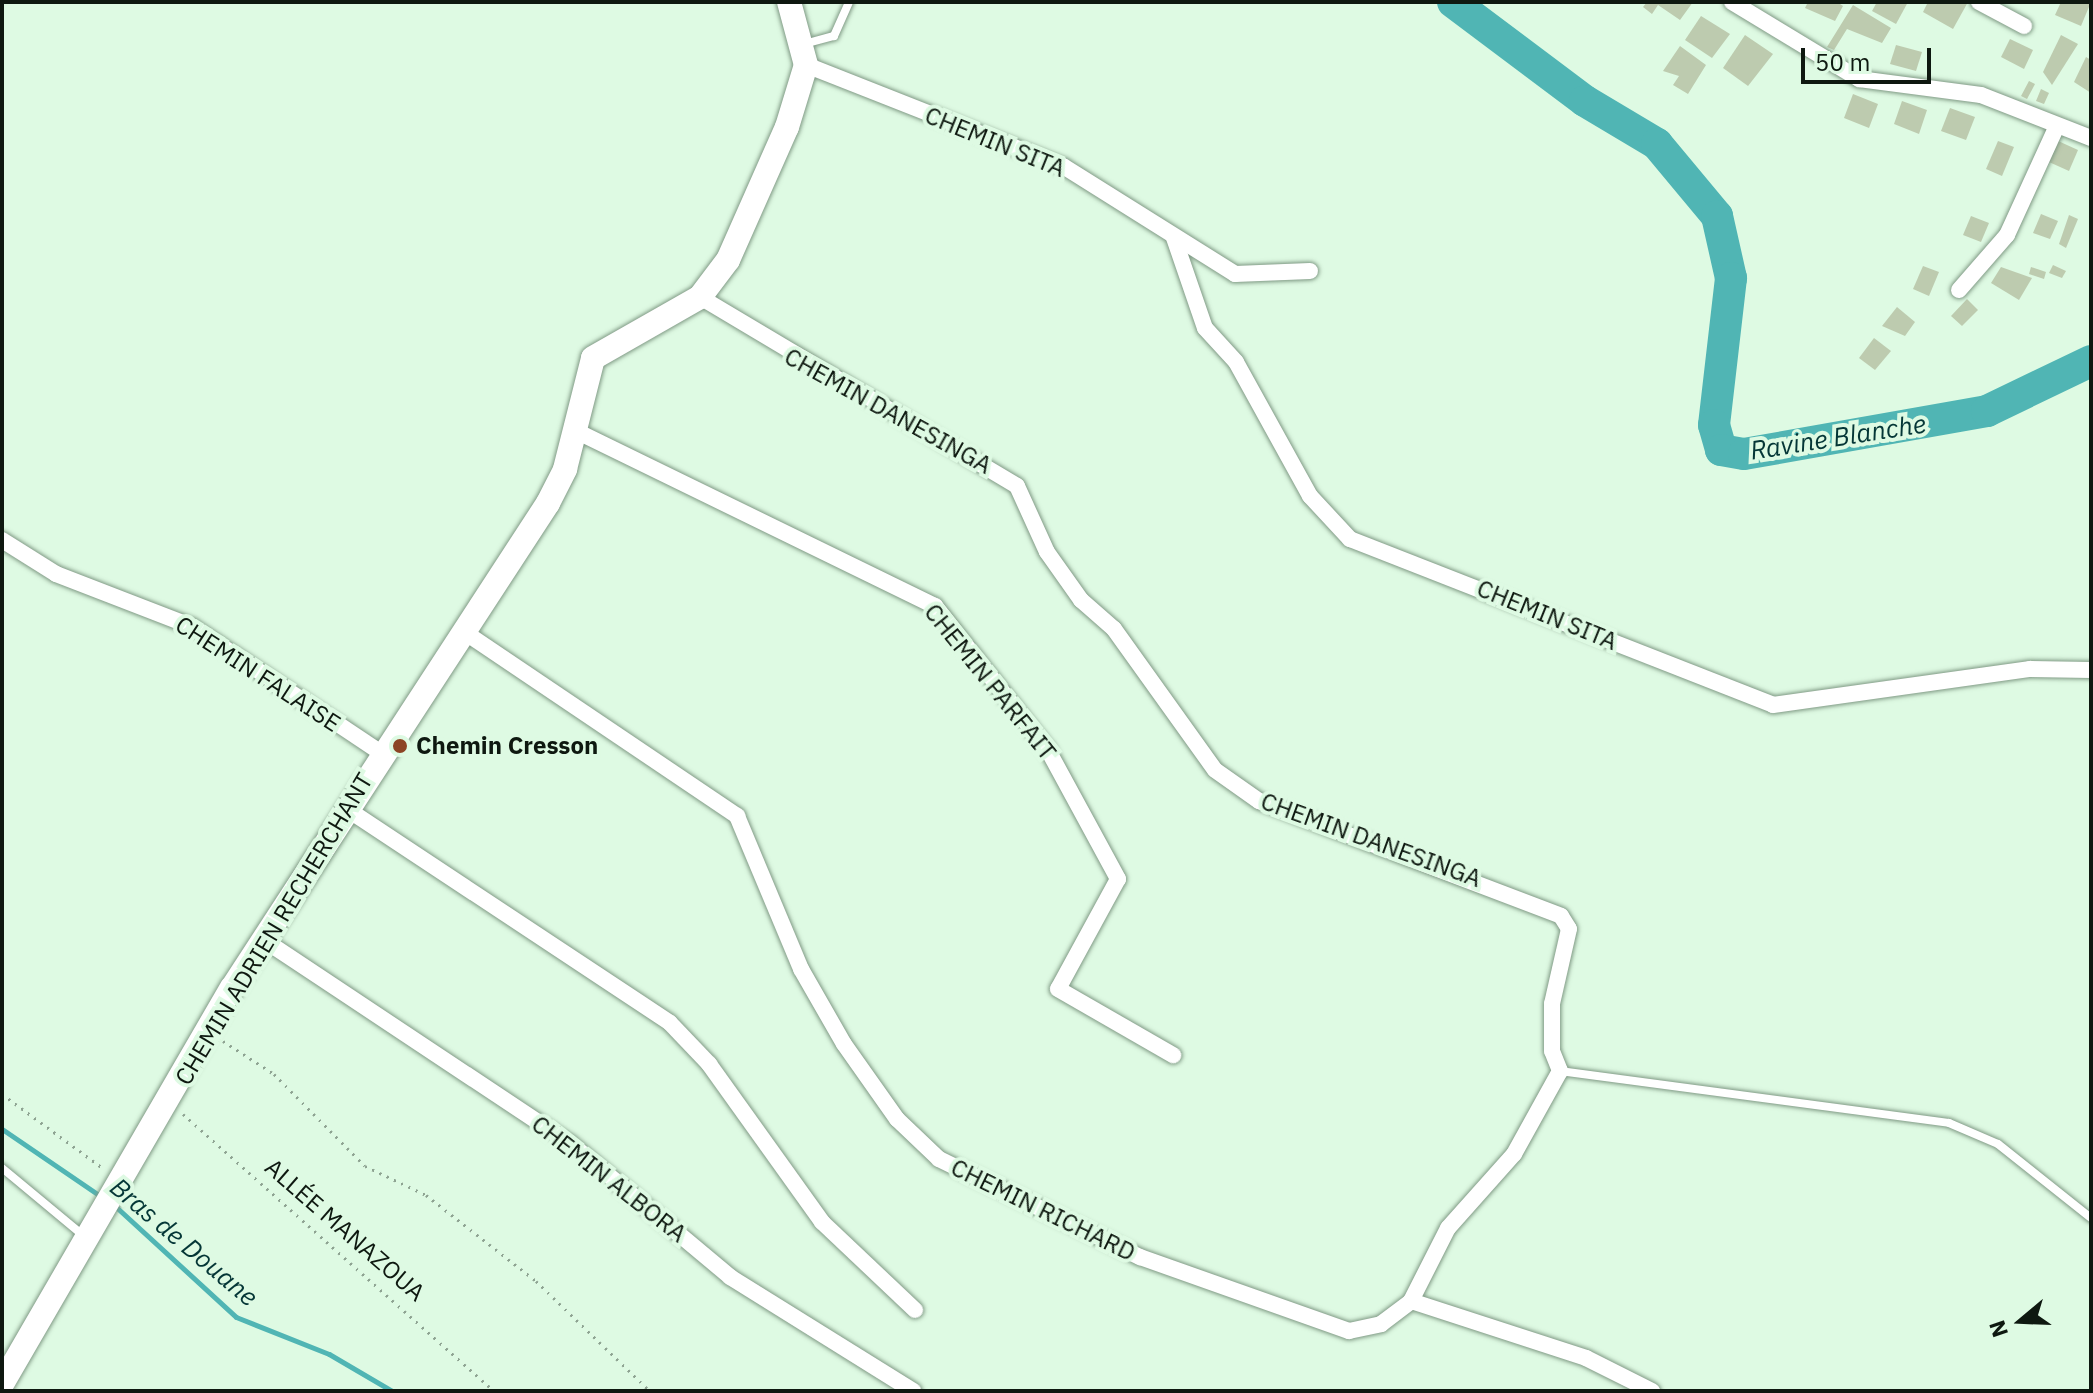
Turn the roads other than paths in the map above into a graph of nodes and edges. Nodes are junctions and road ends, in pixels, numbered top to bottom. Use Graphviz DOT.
graph roads {
  1 [pos="789,2"];
  2 [pos="849,2"];
  3 [pos="1732,2"];
  4 [pos="1979,2"];
  5 [pos="2024,26"];
  6 [pos="804,55"];
  7 [pos="2057,126"];
  8 [pos="2091,138"];
  9 [pos="1174,238"];
  10 [pos="1310,271"];
  11 [pos="1959,290"];
  12 [pos="700,297"];
  13 [pos="574,430"];
  14 [pos="2,540"];
  15 [pos="463,631"];
  16 [pos="2091,670"];
  17 [pos="381,753"];
  18 [pos="347,809"];
  19 [pos="264,940"];
  20 [pos="1173,1055"];
  21 [pos="1560,1071"];
  22 [pos="2,1168"];
  23 [pos="2091,1218"];
  24 [pos="92,1233"];
  25 [pos="1411,1301"];
  26 [pos="915,1310"];
  27 [pos="2,1384"];
  28 [pos="913,1391"];
  29 [pos="1652,1391"];
  1 -- 6 [label="main road"];
  2 -- 6 [label="lane"];
  3 -- 7 [label="street"];
  4 -- 5 [label="street"];
  6 -- 9 [label="street, CHEMIN SITA"];
  6 -- 12 [label="main road, CHEMIN ADRIEN RECHERCHANT"];
  7 -- 8 [label="street"];
  7 -- 11 [label="street"];
  9 -- 10 [label="street, CHEMIN SITA"];
  9 -- 16 [label="street, CHEMIN SITA"];
  12 -- 13 [label="main road, CHEMIN ADRIEN RECHERCHANT"];
  12 -- 21 [label="street, CHEMIN DANESINGA"];
  13 -- 15 [label="main road, CHEMIN ADRIEN RECHERCHANT"];
  13 -- 20 [label="street, CHEMIN PARFAIT"];
  14 -- 17 [label="street, CHEMIN FALAISE"];
  15 -- 17 [label="main road, CHEMIN ADRIEN RECHERCHANT"];
  15 -- 25 [label="street, CHEMIN RICHARD"];
  17 -- 18 [label="main road, CHEMIN ADRIEN RECHERCHANT"];
  18 -- 19 [label="main road, CHEMIN ADRIEN RECHERCHANT"];
  18 -- 26 [label="street"];
  19 -- 24 [label="main road, CHEMIN ADRIEN RECHERCHANT"];
  19 -- 28 [label="street, CHEMIN ALBORA"];
  21 -- 23 [label="lane"];
  21 -- 25 [label="street"];
  22 -- 24 [label="lane"];
  24 -- 27 [label="main road, CHEMIN ADRIEN RECHERCHANT"];
  25 -- 29 [label="street"];
}
